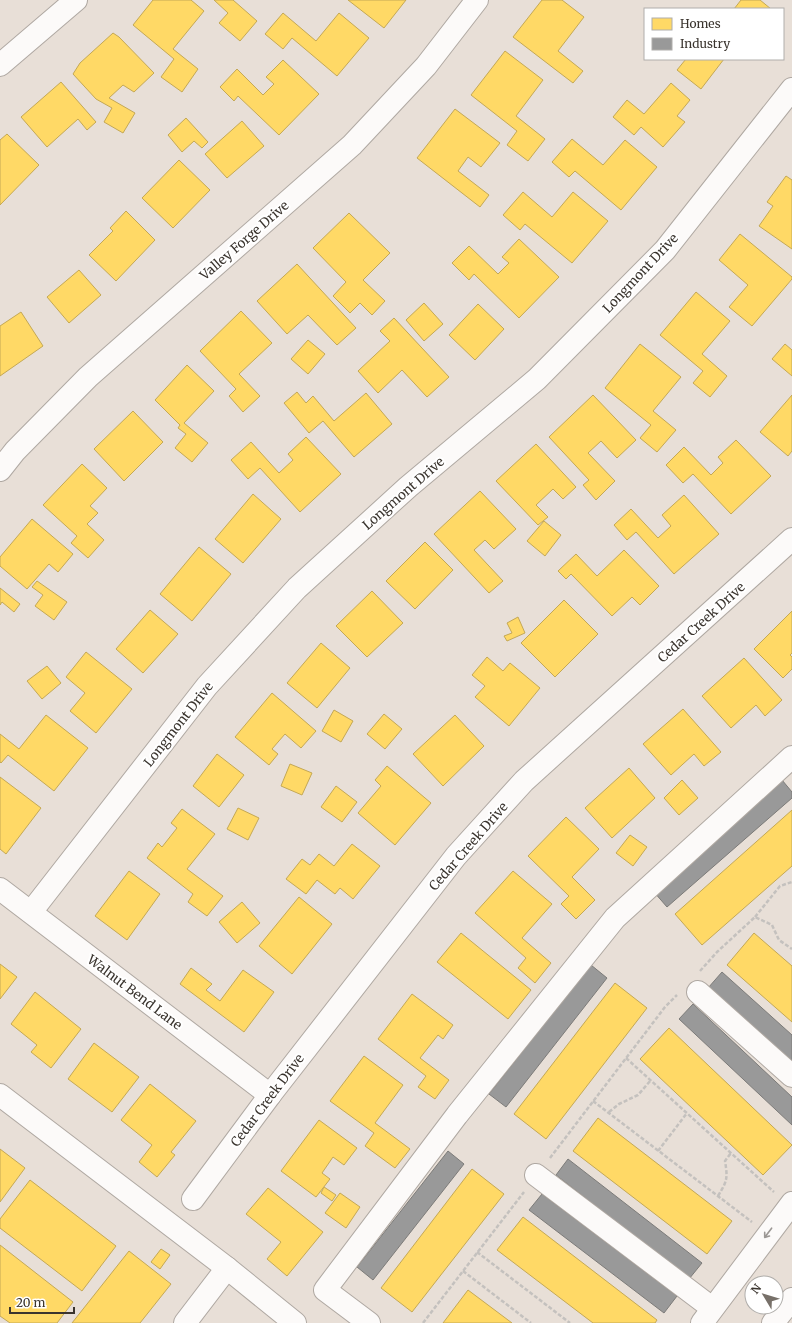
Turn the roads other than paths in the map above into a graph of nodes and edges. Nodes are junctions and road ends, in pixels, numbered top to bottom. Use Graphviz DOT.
graph roads {
  1 [pos="76,0"];
  2 [pos="477,0"];
  3 [pos="0,65"];
  4 [pos="792,89"];
  5 [pos="0,470"];
  6 [pos="792,539"];
  7 [pos="792,758"];
  8 [pos="0,889"];
  9 [pos="31,912"];
  10 [pos="691,986"];
  11 [pos="792,1076"];
  12 [pos="0,1095"];
  13 [pos="270,1096"];
  14 [pos="536,1175"];
  15 [pos="193,1199"];
  16 [pos="791,1204"];
  17 [pos="227,1268"];
  18 [pos="792,1299"];
  19 [pos="707,1316"];
  20 [pos="185,1323"];
  21 [pos="295,1323"];
  22 [pos="369,1323"];
  23 [pos="773,1323"];
  1 -- 3 [label="street"];
  2 -- 5 [label="street, Valley Forge Drive"];
  4 -- 9 [label="street, Longmont Drive"];
  6 -- 13 [label="street, Cedar Creek Drive"];
  7 -- 22 [label="street"];
  8 -- 9 [label="street, Walnut Bend Lane"];
  9 -- 13 [label="street, Walnut Bend Lane"];
  10 -- 11 [label="street"];
  12 -- 17 [label="street"];
  13 -- 15 [label="street, Cedar Creek Drive"];
  14 -- 19 [label="street"];
  16 -- 19 [label="street, one-way"];
  17 -- 20 [label="street"];
  17 -- 21 [label="street"];
  18 -- 23 [label="street"];
}
